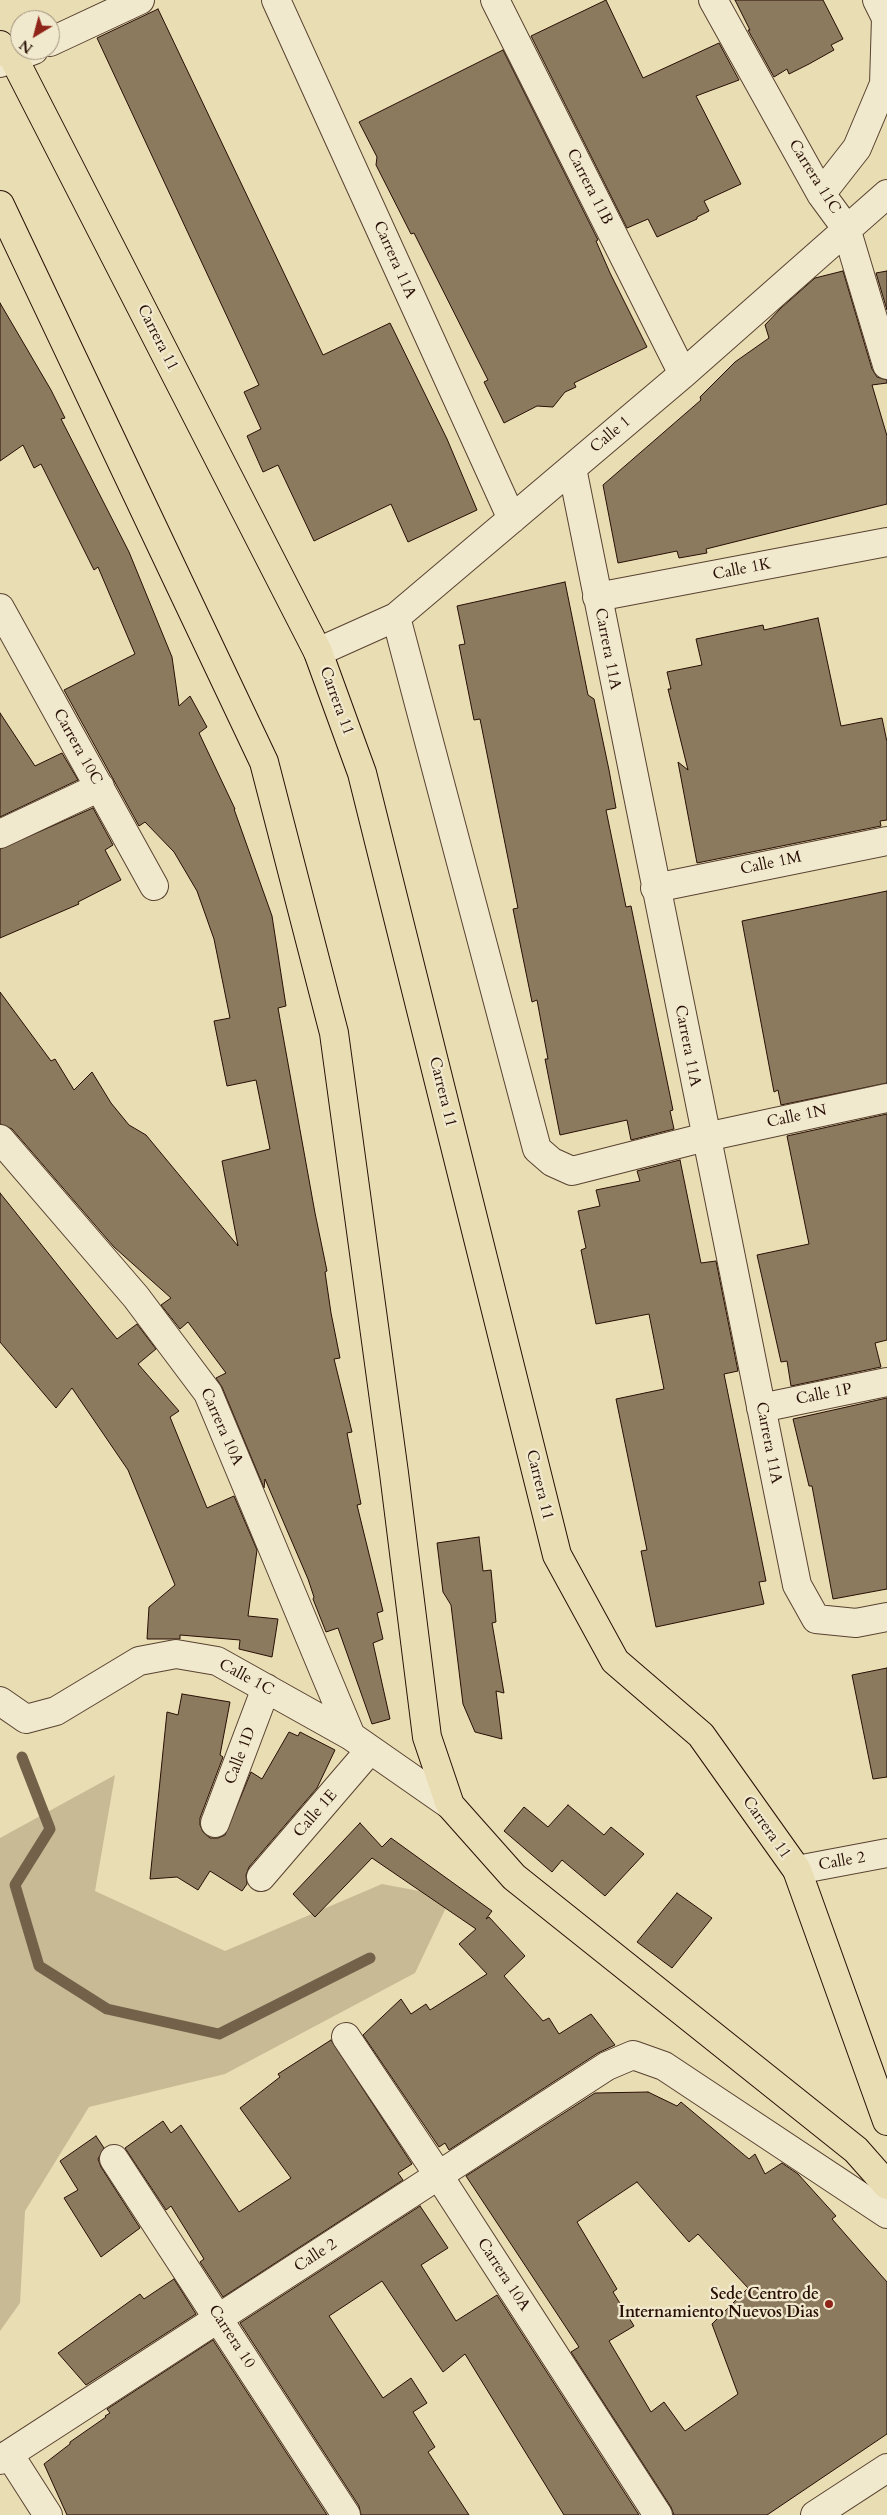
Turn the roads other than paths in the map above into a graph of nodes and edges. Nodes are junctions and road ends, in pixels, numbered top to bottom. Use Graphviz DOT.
graph roads {
  1 [pos="140,0"];
  2 [pos="276,0"];
  3 [pos="495,0"];
  4 [pos="713,0"];
  5 [pos="877,0"];
  6 [pos="60,37"];
  7 [pos="15,60"];
  8 [pos="821,194"];
  9 [pos="887,194"];
  10 [pos="0,205"];
  11 [pos="846,228"];
  12 [pos="887,365"];
  13 [pos="683,374"];
  14 [pos="572,468"];
  15 [pos="512,519"];
  16 [pos="887,542"];
  17 [pos="597,597"];
  18 [pos="0,608"];
  19 [pos="396,616"];
  20 [pos="318,652"];
  21 [pos="100,788"];
  22 [pos="0,834"];
  23 [pos="887,841"];
  24 [pos="154,886"];
  25 [pos="655,888"];
  26 [pos="887,1098"];
  27 [pos="706,1137"];
  28 [pos="0,1139"];
  29 [pos="887,1382"];
  30 [pos="761,1408"];
  31 [pos="887,1617"];
  32 [pos="266,1688"];
  33 [pos="0,1701"];
  34 [pos="360,1743"];
  35 [pos="450,1805"];
  36 [pos="215,1823"];
  37 [pos="887,1853"];
  38 [pos="797,1870"];
  39 [pos="261,1877"];
  40 [pos="346,2037"];
  41 [pos="887,2121"];
  42 [pos="887,2129"];
  43 [pos="856,2150"];
  44 [pos="114,2159"];
  45 [pos="439,2176"];
  46 [pos="887,2186"];
  47 [pos="887,2214"];
  48 [pos="219,2318"];
  49 [pos="5,2457"];
  50 [pos="887,2468"];
  51 [pos="48,2515"];
  52 [pos="346,2515"];
  53 [pos="658,2515"];
  54 [pos="815,2515"];
  1 -- 6 [label="street"];
  2 -- 15 [label="street, Carrera 11A"];
  3 -- 13 [label="street, Carrera 11B"];
  4 -- 8 [label="street, Carrera 11C"];
  5 -- 8 [label="street"];
  7 -- 20 [label="main road, Carrera 11"];
  8 -- 11 [label="street, Carrera 11C"];
  9 -- 11 [label="street, Calle 1"];
  10 -- 35 [label="main road"];
  11 -- 12 [label="street, Carrera 11C"];
  11 -- 13 [label="street, Calle 1"];
  13 -- 14 [label="street, Calle 1"];
  14 -- 15 [label="street, Calle 1"];
  14 -- 17 [label="street, Carrera 11A"];
  15 -- 19 [label="street, Calle 1"];
  16 -- 17 [label="street, Calle 1K"];
  17 -- 25 [label="street, Carrera 11A"];
  18 -- 21 [label="street, Carrera 10C"];
  19 -- 20 [label="street, Calle 1"];
  19 -- 27 [label="street, Calle 1N"];
  20 -- 38 [label="main road, Carrera 11"];
  21 -- 22 [label="street"];
  21 -- 24 [label="street, Carrera 10C"];
  23 -- 25 [label="street, Calle 1M"];
  25 -- 27 [label="street, Carrera 11A"];
  26 -- 27 [label="street, Calle 1N"];
  27 -- 30 [label="street, Carrera 11A"];
  28 -- 34 [label="street, Carrera 10A"];
  29 -- 30 [label="street, Calle 1P"];
  30 -- 31 [label="street, Carrera 11A"];
  32 -- 33 [label="street, Calle 1C"];
  32 -- 34 [label="street, Calle 1C"];
  32 -- 36 [label="street, Calle 1D"];
  34 -- 35 [label="street, Calle 1C"];
  34 -- 39 [label="street, Calle 1E"];
  35 -- 43 [label="main road"];
  37 -- 38 [label="street, Calle 2"];
  38 -- 41 [label="main road, Carrera 11"];
  40 -- 45 [label="street, Carrera 10A"];
  42 -- 43 [label="main road"];
  43 -- 46 [label="main road"];
  44 -- 48 [label="street, Carrera 10"];
  45 -- 47 [label="street, Calle 2"];
  45 -- 48 [label="street, Calle 2"];
  45 -- 53 [label="street, Carrera 10A"];
  48 -- 49 [label="street, Calle 2"];
  48 -- 52 [label="street, Carrera 10"];
  49 -- 51 [label="street"];
  50 -- 54 [label="street"];
}
